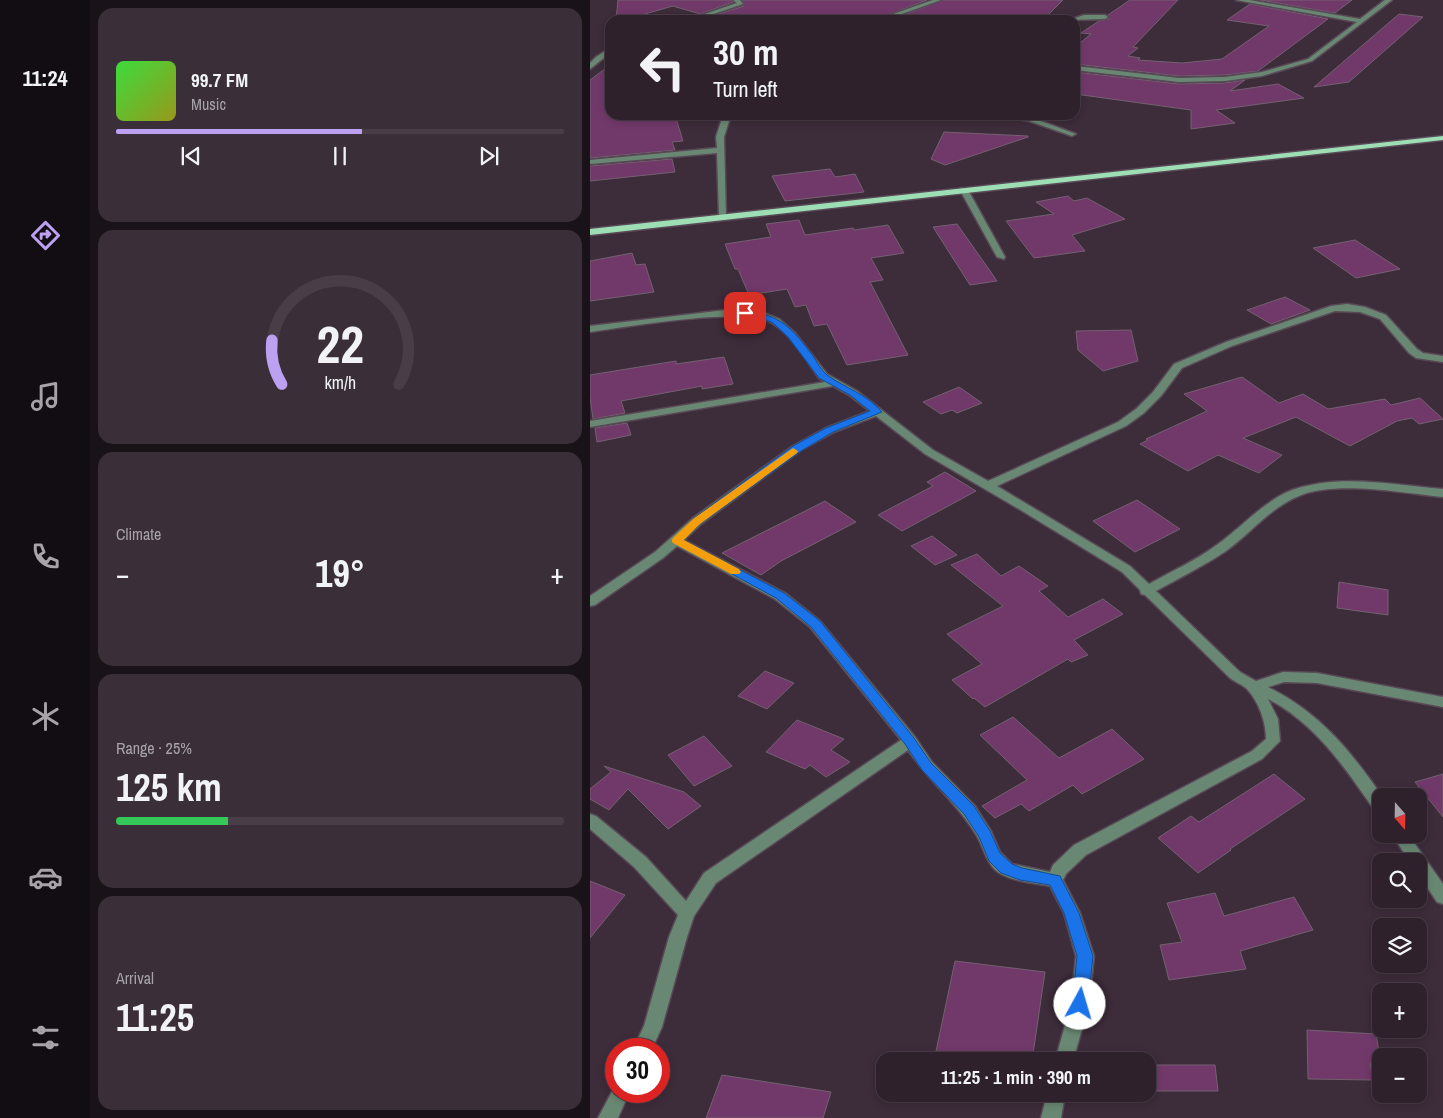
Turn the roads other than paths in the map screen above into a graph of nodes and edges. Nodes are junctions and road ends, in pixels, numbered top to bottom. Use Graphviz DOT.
graph roads {
  1 [pos="736,0"];
  2 [pos="938,0"];
  3 [pos="1239,0"];
  4 [pos="1389,0"];
  5 [pos="706,15"];
  6 [pos="893,15"];
  7 [pos="1105,17"];
  8 [pos="1080,18"];
  9 [pos="1362,20"];
  10 [pos="605,53"];
  11 [pos="591,65"];
  12 [pos="1080,69"];
  13 [pos="725,120"];
  14 [pos="1033,120"];
  15 [pos="1072,134"];
  16 [pos="1443,138"];
  17 [pos="721,150"];
  18 [pos="590,162"];
  19 [pos="964,190"];
  20 [pos="723,216"];
  21 [pos="590,232"];
  22 [pos="1001,257"];
  23 [pos="590,329"];
  24 [pos="1443,360"];
  25 [pos="833,383"];
  26 [pos="877,412"];
  27 [pos="590,424"];
  28 [pos="987,486"];
  29 [pos="1443,493"];
  30 [pos="677,541"];
  31 [pos="1146,591"];
  32 [pos="590,602"];
  33 [pos="1253,687"];
  34 [pos="1443,702"];
  35 [pos="910,741"];
  36 [pos="1372,796"];
  37 [pos="590,820"];
  38 [pos="1427,874"];
  39 [pos="1055,880"];
  40 [pos="1443,897"];
  41 [pos="688,913"];
  42 [pos="647,1038"];
  43 [pos="1067,1052"];
  44 [pos="1054,1102"];
  45 [pos="615,1103"];
  46 [pos="608,1118"];
  47 [pos="1051,1118"];
  1 -- 5 [label="street"];
  2 -- 6 [label="street"];
  3 -- 9 [label="street"];
  4 -- 9 [label="street"];
  7 -- 8 [label="street"];
  9 -- 12 [label="street"];
  10 -- 11 [label="street"];
  13 -- 17 [label="street"];
  14 -- 15 [label="street"];
  16 -- 19 [label="main road"];
  17 -- 18 [label="street"];
  17 -- 20 [label="street"];
  19 -- 20 [label="main road"];
  19 -- 22 [label="street"];
  20 -- 21 [label="main road"];
  23 -- 25 [label="street"];
  24 -- 28 [label="street"];
  25 -- 26 [label="street"];
  25 -- 27 [label="street"];
  26 -- 28 [label="street"];
  26 -- 30 [label="street"];
  28 -- 31 [label="street"];
  29 -- 31 [label="street"];
  30 -- 32 [label="street"];
  30 -- 35 [label="street"];
  31 -- 33 [label="street"];
  33 -- 34 [label="street"];
  33 -- 36 [label="street"];
  33 -- 39 [label="street"];
  35 -- 39 [label="street"];
  35 -- 41 [label="street"];
  37 -- 41 [label="street"];
  38 -- 40 [label="street"];
  39 -- 43 [label="street"];
  41 -- 42 [label="street"];
  44 -- 47 [label="street"];
  45 -- 46 [label="street"];
}
